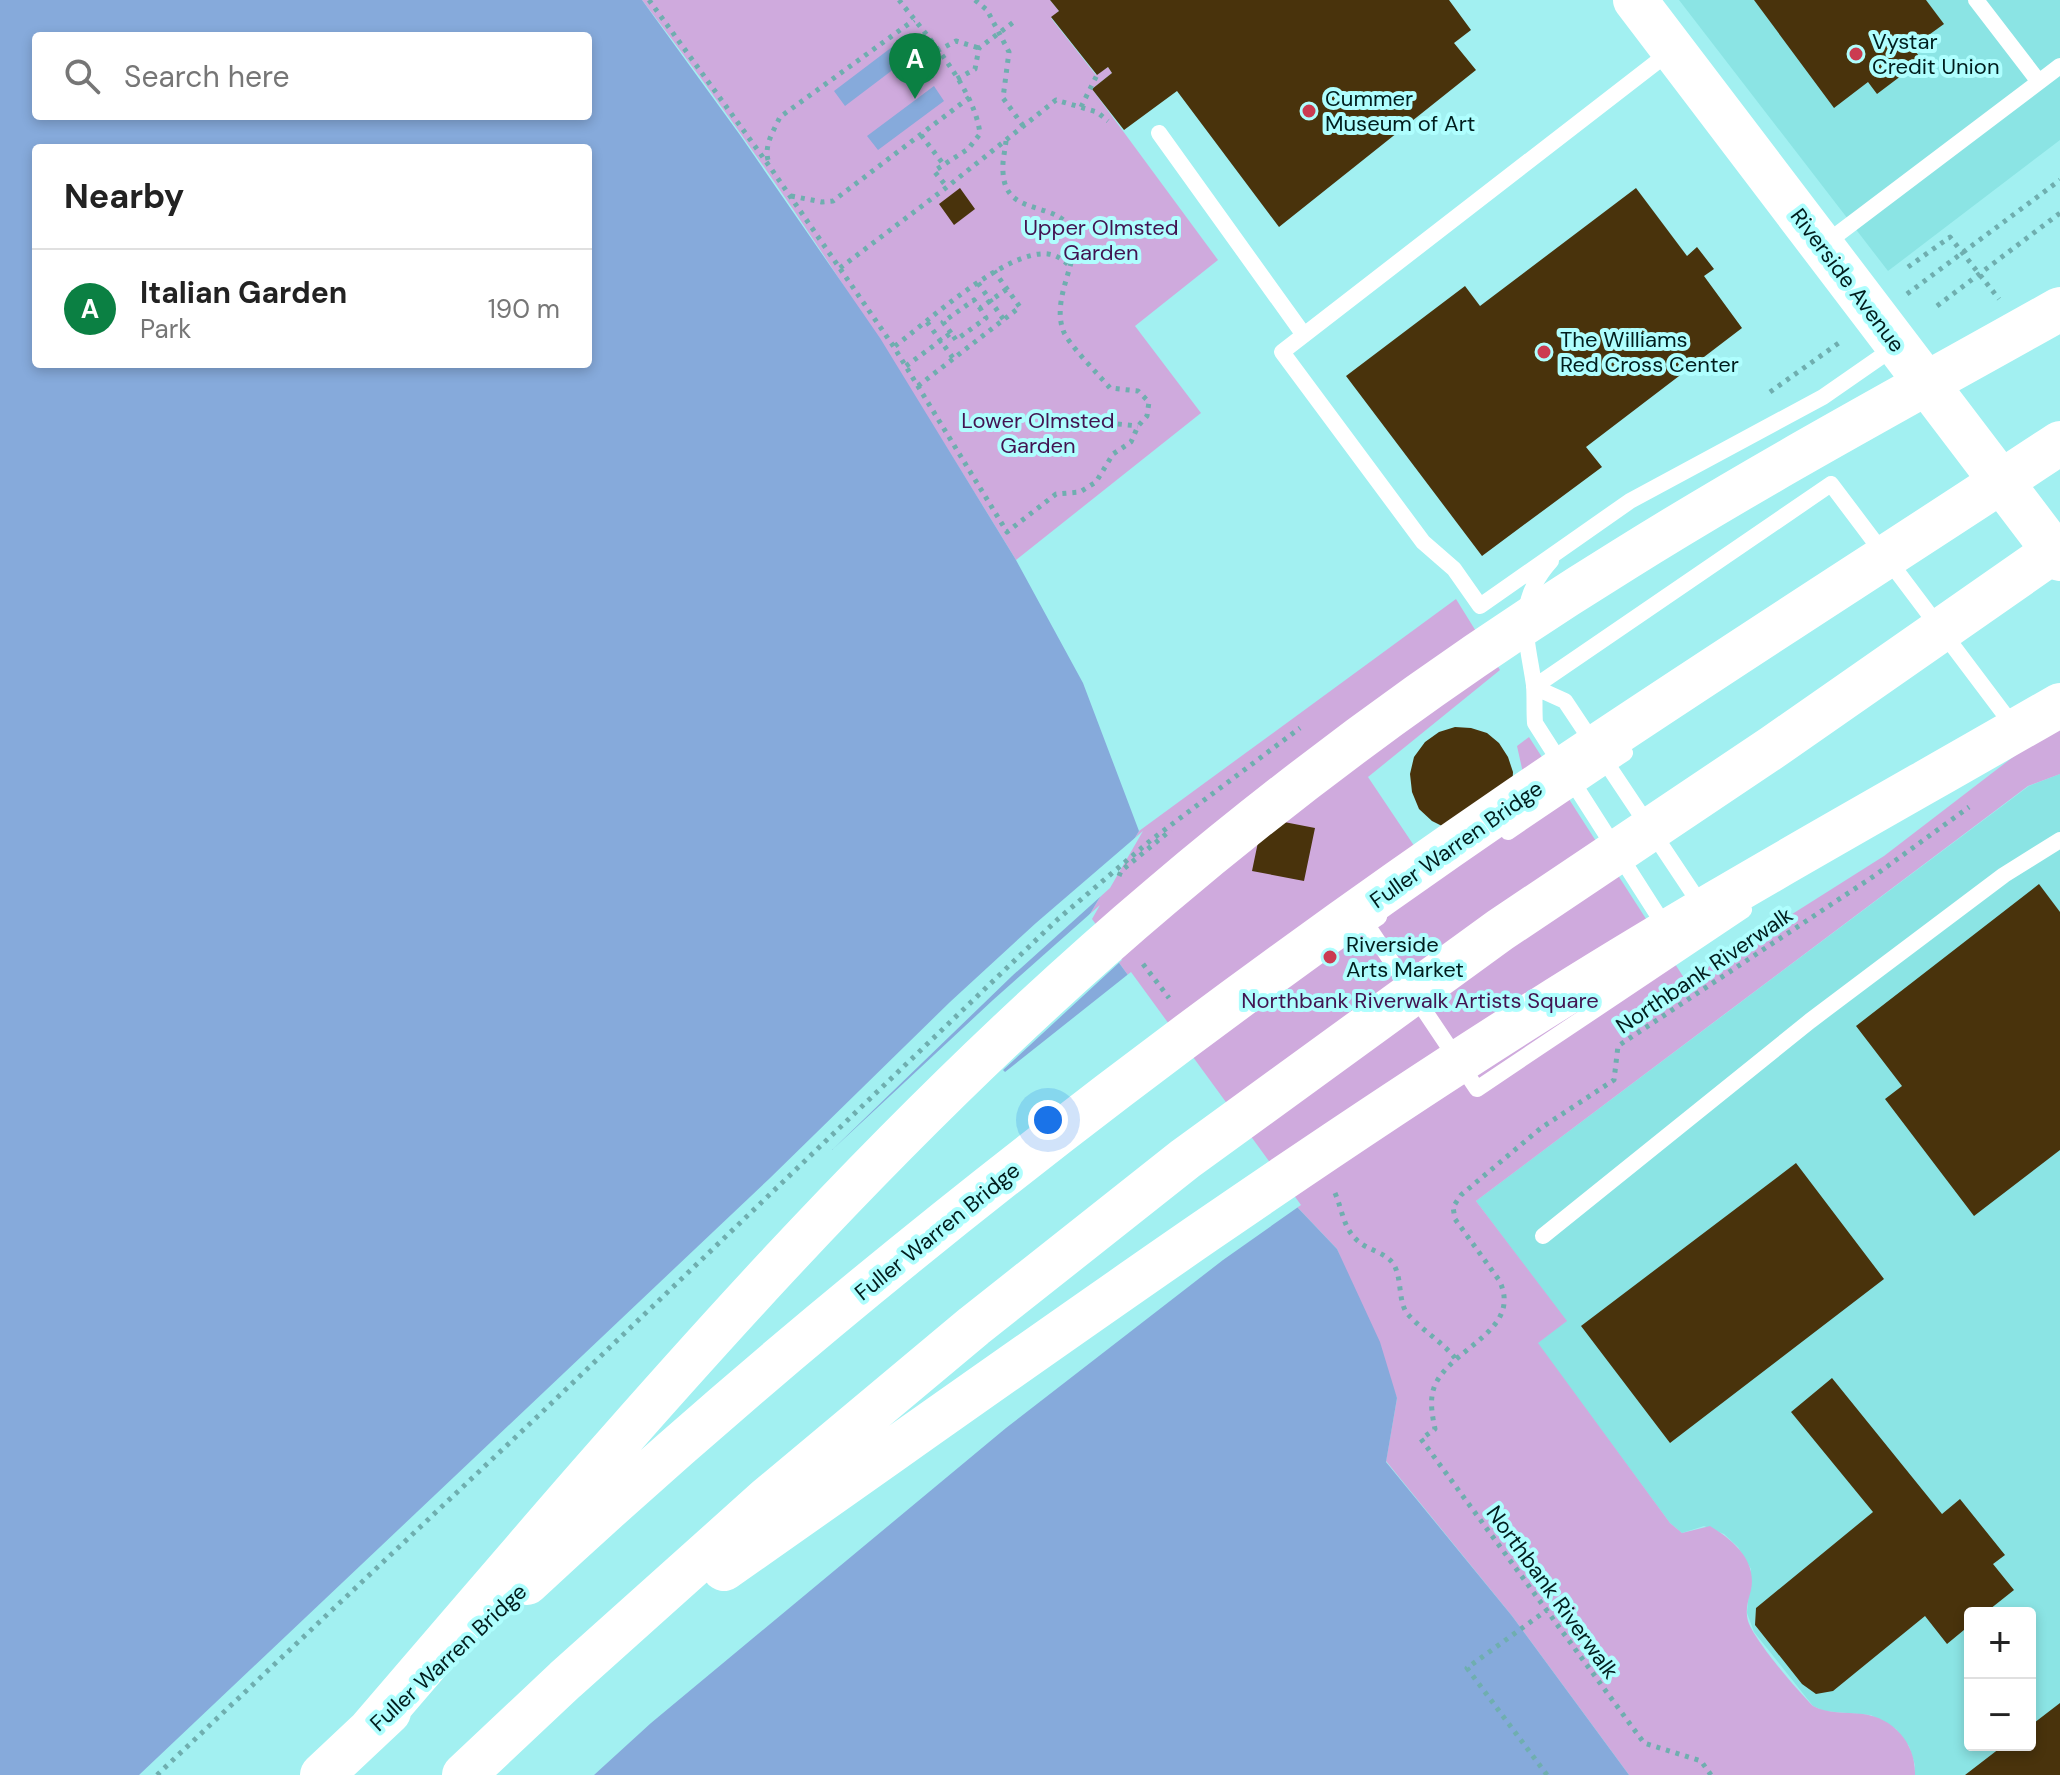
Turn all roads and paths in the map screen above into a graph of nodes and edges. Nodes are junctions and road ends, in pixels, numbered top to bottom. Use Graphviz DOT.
graph roads {
  1 [pos="649,0"];
  2 [pos="899,0"];
  3 [pos="975,0"];
  4 [pos="1635,0"];
  5 [pos="1976,0"];
  6 [pos="914,20"];
  7 [pos="1015,21"];
  8 [pos="997,34"];
  9 [pos="979,48"];
  10 [pos="1672,50"];
  11 [pos="937,51"];
  12 [pos="2060,66"];
  13 [pos="1097,75"];
  14 [pos="957,79"];
  15 [pos="2039,82"];
  16 [pos="970,97"];
  17 [pos="1081,107"];
  18 [pos="1108,121"];
  19 [pos="1024,127"];
  20 [pos="1159,133"];
  21 [pos="921,135"];
  22 [pos="1006,141"];
  23 [pos="944,165"];
  24 [pos="770,167"];
  25 [pos="947,187"];
  26 [pos="790,195"];
  27 [pos="2060,213"];
  28 [pos="1822,246"];
  29 [pos="1070,266"];
  30 [pos="1908,267"];
  31 [pos="840,268"];
  32 [pos="994,271"];
  33 [pos="1979,274"];
  34 [pos="978,283"];
  35 [pos="1007,289"];
  36 [pos="990,301"];
  37 [pos="1937,306"];
  38 [pos="980,308"];
  39 [pos="2060,309"];
  40 [pos="2008,312"];
  41 [pos="1004,320"];
  42 [pos="927,322"];
  43 [pos="951,333"];
  44 [pos="1304,335"];
  45 [pos="941,340"];
  46 [pos="1897,345"];
  47 [pos="894,347"];
  48 [pos="953,358"];
  49 [pos="906,366"];
  50 [pos="918,386"];
  51 [pos="1088,421"];
  52 [pos="1138,426"];
  53 [pos="2060,443"];
  54 [pos="1566,545"];
  55 [pos="2060,547"];
  56 [pos="2060,559"];
  57 [pos="1896,569"];
  58 [pos="2060,576"];
  59 [pos="1856,596"];
  60 [pos="1534,687"];
  61 [pos="2060,705"];
  62 [pos="1634,747"];
  63 [pos="1773,747"];
  64 [pos="1608,765"];
  65 [pos="1575,788"];
  66 [pos="1971,806"];
  67 [pos="1497,839"];
  68 [pos="2060,840"];
  69 [pos="1793,877"];
  70 [pos="1755,903"];
  71 [pos="1393,908"];
  72 [pos="1716,929"];
  73 [pos="1682,952"];
  74 [pos="1543,1236"];
  75 [pos="1547,1610"];
  76 [pos="565,1680"];
  77 [pos="368,1732"];
  78 [pos="322,1775"];
  79 [pos="464,1775"];
  80 [pos="1547,1775"];
  81 [pos="1711,1775"];
  1 -- 24 [label="path"];
  2 -- 6 [label="path"];
  3 -- 8 [label="path"];
  4 -- 10 [label="main road, Riverside Avenue"];
  5 -- 15 [label="lane"];
  6 -- 11 [label="path"];
  6 -- 24 [label="path"];
  7 -- 8 [label="path"];
  8 -- 9 [label="path"];
  8 -- 19 [label="path"];
  9 -- 11 [label="path"];
  9 -- 14 [label="path"];
  10 -- 28 [label="main road, Riverside Avenue"];
  10 -- 44 [label="lane"];
  11 -- 14 [label="path"];
  12 -- 15 [label="lane"];
  13 -- 17 [label="path"];
  14 -- 16 [label="path"];
  15 -- 28 [label="lane"];
  16 -- 21 [label="path"];
  16 -- 23 [label="path"];
  17 -- 18 [label="path"];
  17 -- 19 [label="path"];
  19 -- 22 [label="path"];
  20 -- 44 [label="lane"];
  21 -- 23 [label="path"];
  21 -- 26 [label="path"];
  22 -- 25 [label="path"];
  22 -- 29 [label="path"];
  23 -- 25 [label="path"];
  24 -- 26 [label="path"];
  25 -- 31 [label="path"];
  26 -- 31 [label="path"];
  27 -- 33 [label="path"];
  28 -- 46 [label="main road, Riverside Avenue"];
  29 -- 32 [label="path"];
  29 -- 52 [label="path"];
  30 -- 33 [label="path"];
  31 -- 47 [label="path"];
  32 -- 34 [label="path"];
  32 -- 35 [label="path"];
  33 -- 37 [label="path"];
  33 -- 40 [label="path"];
  34 -- 36 [label="path"];
  34 -- 42 [label="path"];
  35 -- 36 [label="path"];
  35 -- 41 [label="path"];
  36 -- 38 [label="path"];
  36 -- 41 [label="path"];
  38 -- 43 [label="path"];
  38 -- 43 [label="path"];
  39 -- 77 [label="main road"];
  41 -- 48 [label="path"];
  42 -- 45 [label="path"];
  42 -- 47 [label="path"];
  43 -- 45 [label="path"];
  44 -- 54 [label="lane"];
  45 -- 48 [label="path"];
  45 -- 49 [label="path"];
  46 -- 54 [label="lane"];
  46 -- 56 [label="main road, Riverside Avenue"];
  47 -- 49 [label="path"];
  48 -- 50 [label="path"];
  49 -- 50 [label="path"];
  50 -- 52 [label="path"];
  51 -- 52 [label="path"];
  53 -- 77 [label="main road, Fuller Warren Bridge"];
  54 -- 60 [label="lane"];
  55 -- 63 [label="main road"];
  57 -- 59 [label="lane"];
  57 -- 60 [label="lane"];
  57 -- 69 [label="lane"];
  58 -- 63 [label="main road"];
  60 -- 64 [label="lane"];
  60 -- 65 [label="lane"];
  61 -- 76 [label="main road"];
  62 -- 64 [label="lane"];
  63 -- 76 [label="main road"];
  64 -- 65 [label="lane"];
  64 -- 72 [label="lane"];
  65 -- 67 [label="lane"];
  65 -- 73 [label="lane"];
  66 -- 75 [label="path, Northbank Riverwalk"];
  68 -- 74 [label="lane"];
  70 -- 72 [label="lane"];
  71 -- 73 [label="lane"];
  72 -- 73 [label="lane"];
  75 -- 80 [label="path"];
  75 -- 81 [label="path, Northbank Riverwalk"];
  76 -- 79 [label="main road"];
  77 -- 78 [label="main road, Fuller Warren Bridge"];
}
